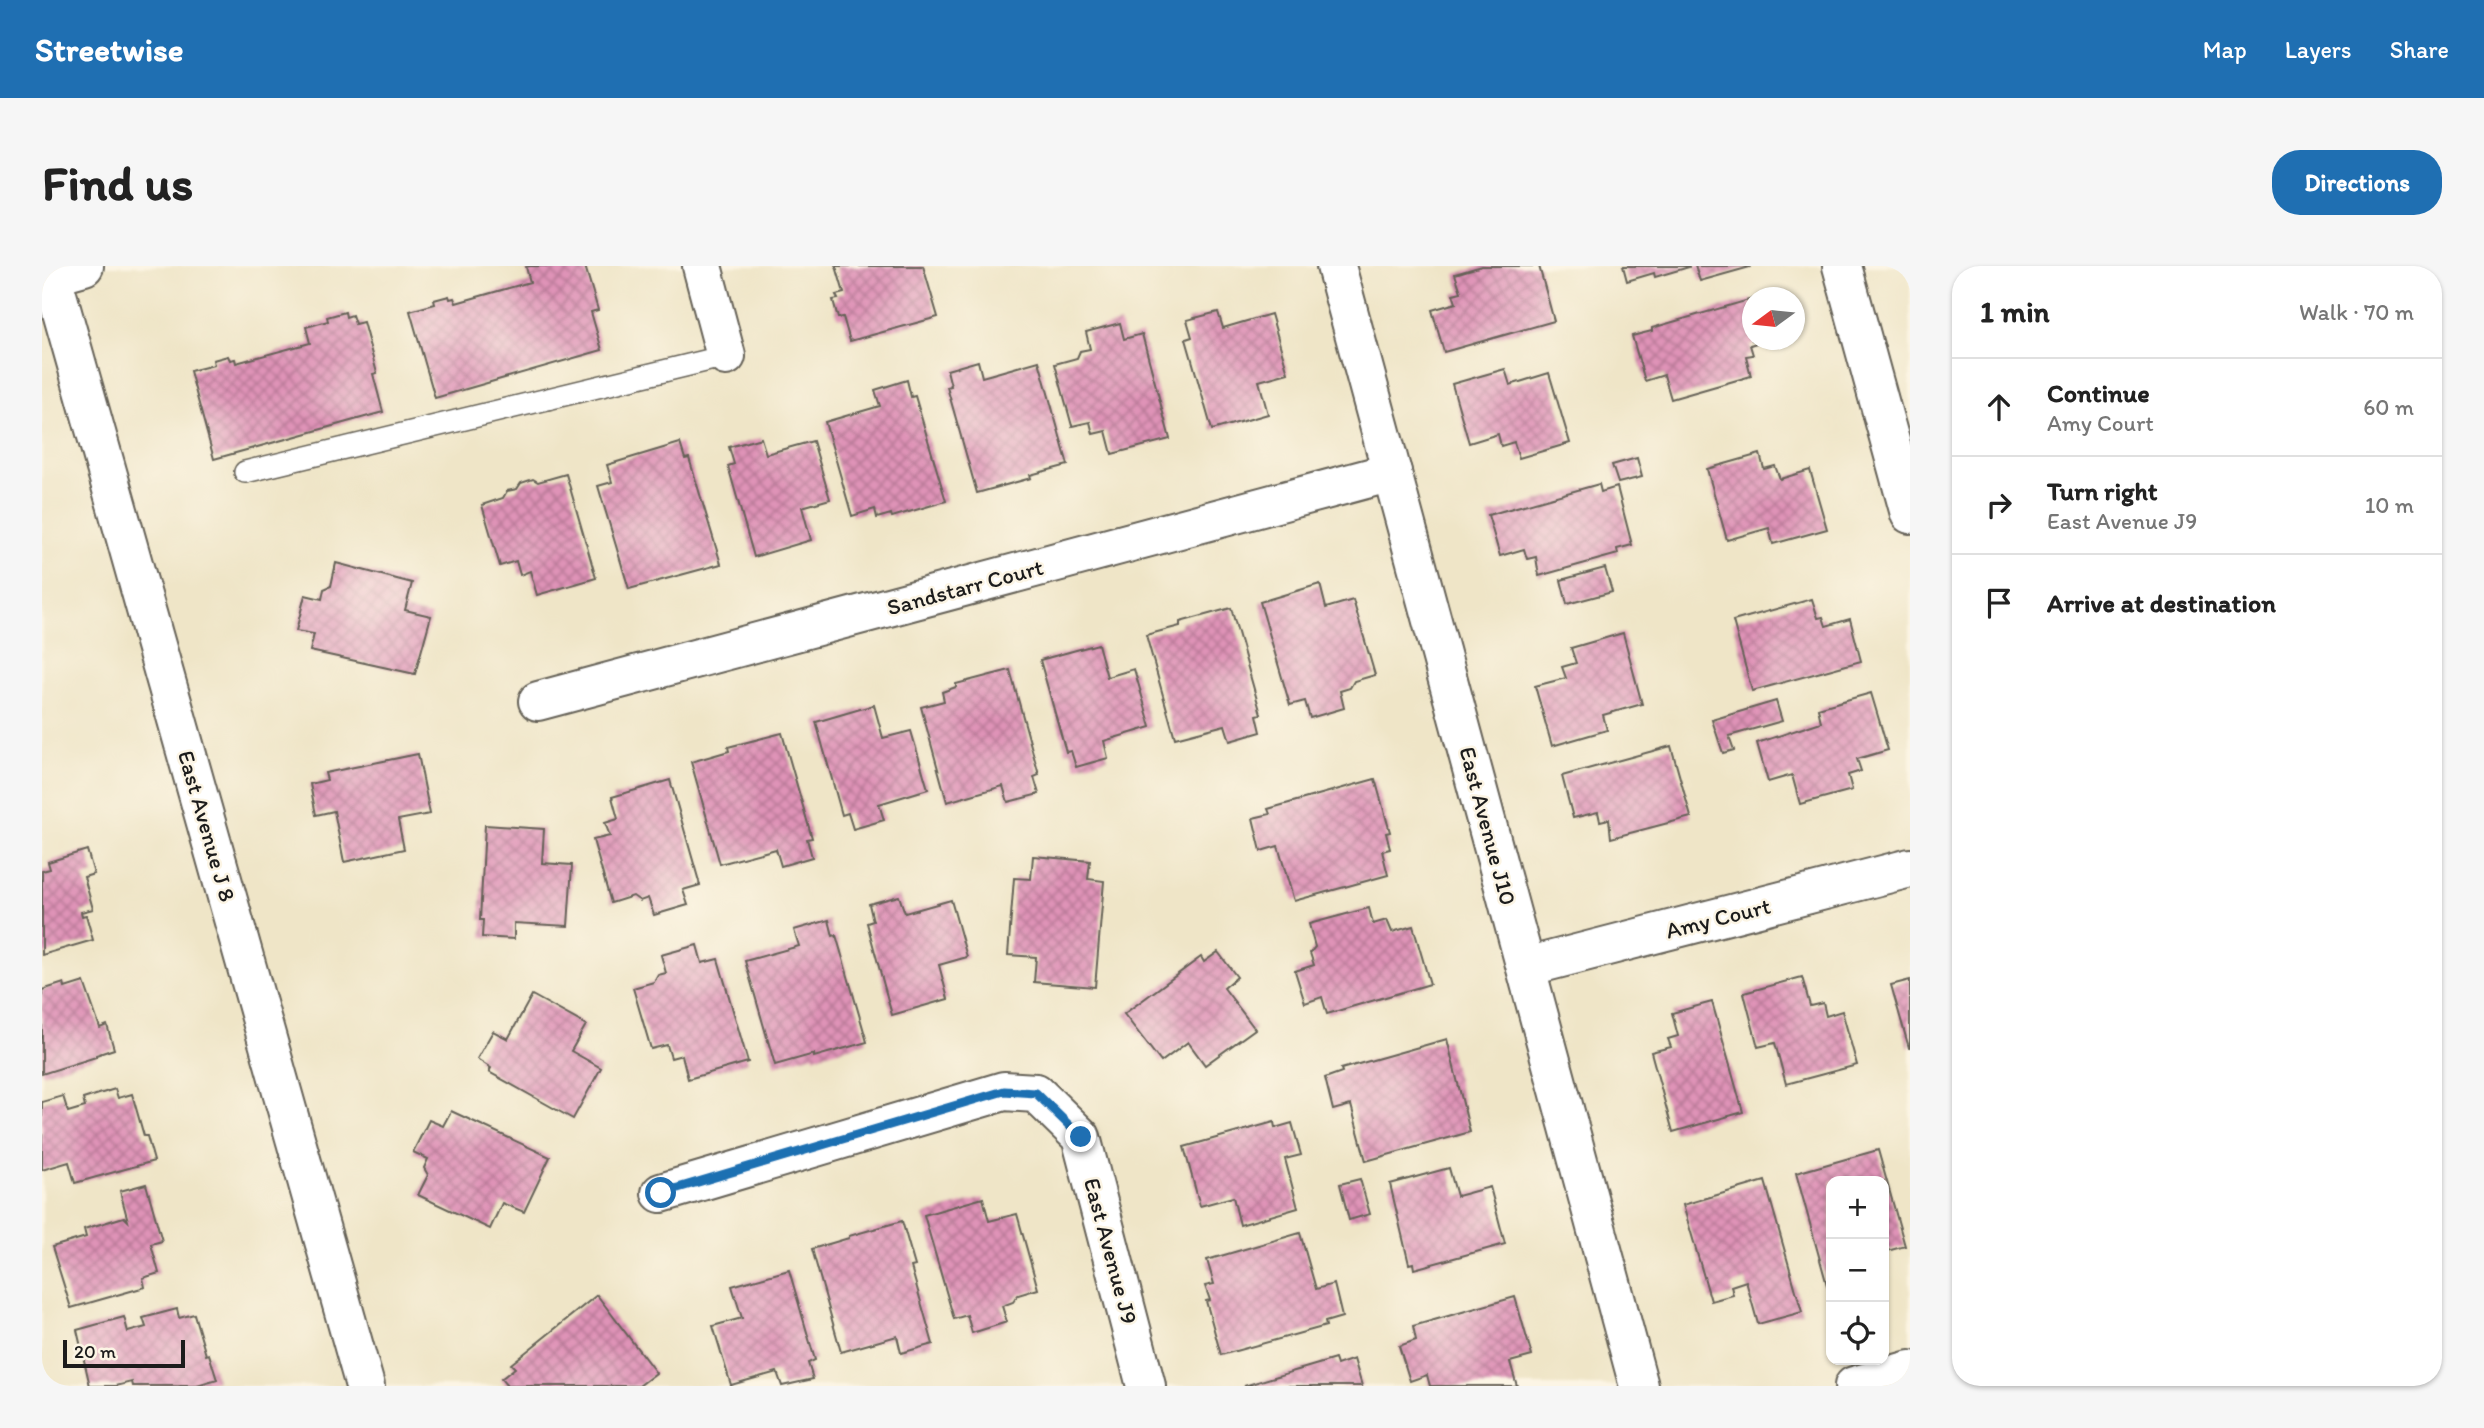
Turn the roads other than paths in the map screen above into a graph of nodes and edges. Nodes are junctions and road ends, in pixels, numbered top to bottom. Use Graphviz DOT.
graph roads {
  1 [pos="702,266"];
  2 [pos="1336,266"];
  3 [pos="1842,266"];
  4 [pos="62,269"];
  5 [pos="726,356"];
  6 [pos="246,472"];
  7 [pos="1392,472"];
  8 [pos="1910,514"];
  9 [pos="538,701"];
  10 [pos="1910,869"];
  11 [pos="1526,967"];
  12 [pos="661,1193"];
  13 [pos="1910,1370"];
  14 [pos="365,1386"];
  15 [pos="1146,1386"];
  16 [pos="1639,1386"];
  17 [pos="1854,1386"];
  1 -- 5 [label="street"];
  2 -- 7 [label="street, East Avenue J10"];
  3 -- 8 [label="street"];
  4 -- 14 [label="street, East Avenue J 8"];
  5 -- 6 [label="lane"];
  7 -- 9 [label="street, Sandstarr Court"];
  7 -- 11 [label="street, East Avenue J10"];
  10 -- 11 [label="street, Amy Court"];
  11 -- 16 [label="street, East Avenue J10"];
  12 -- 15 [label="street, East Avenue J9"];
  13 -- 17 [label="street"];
}
